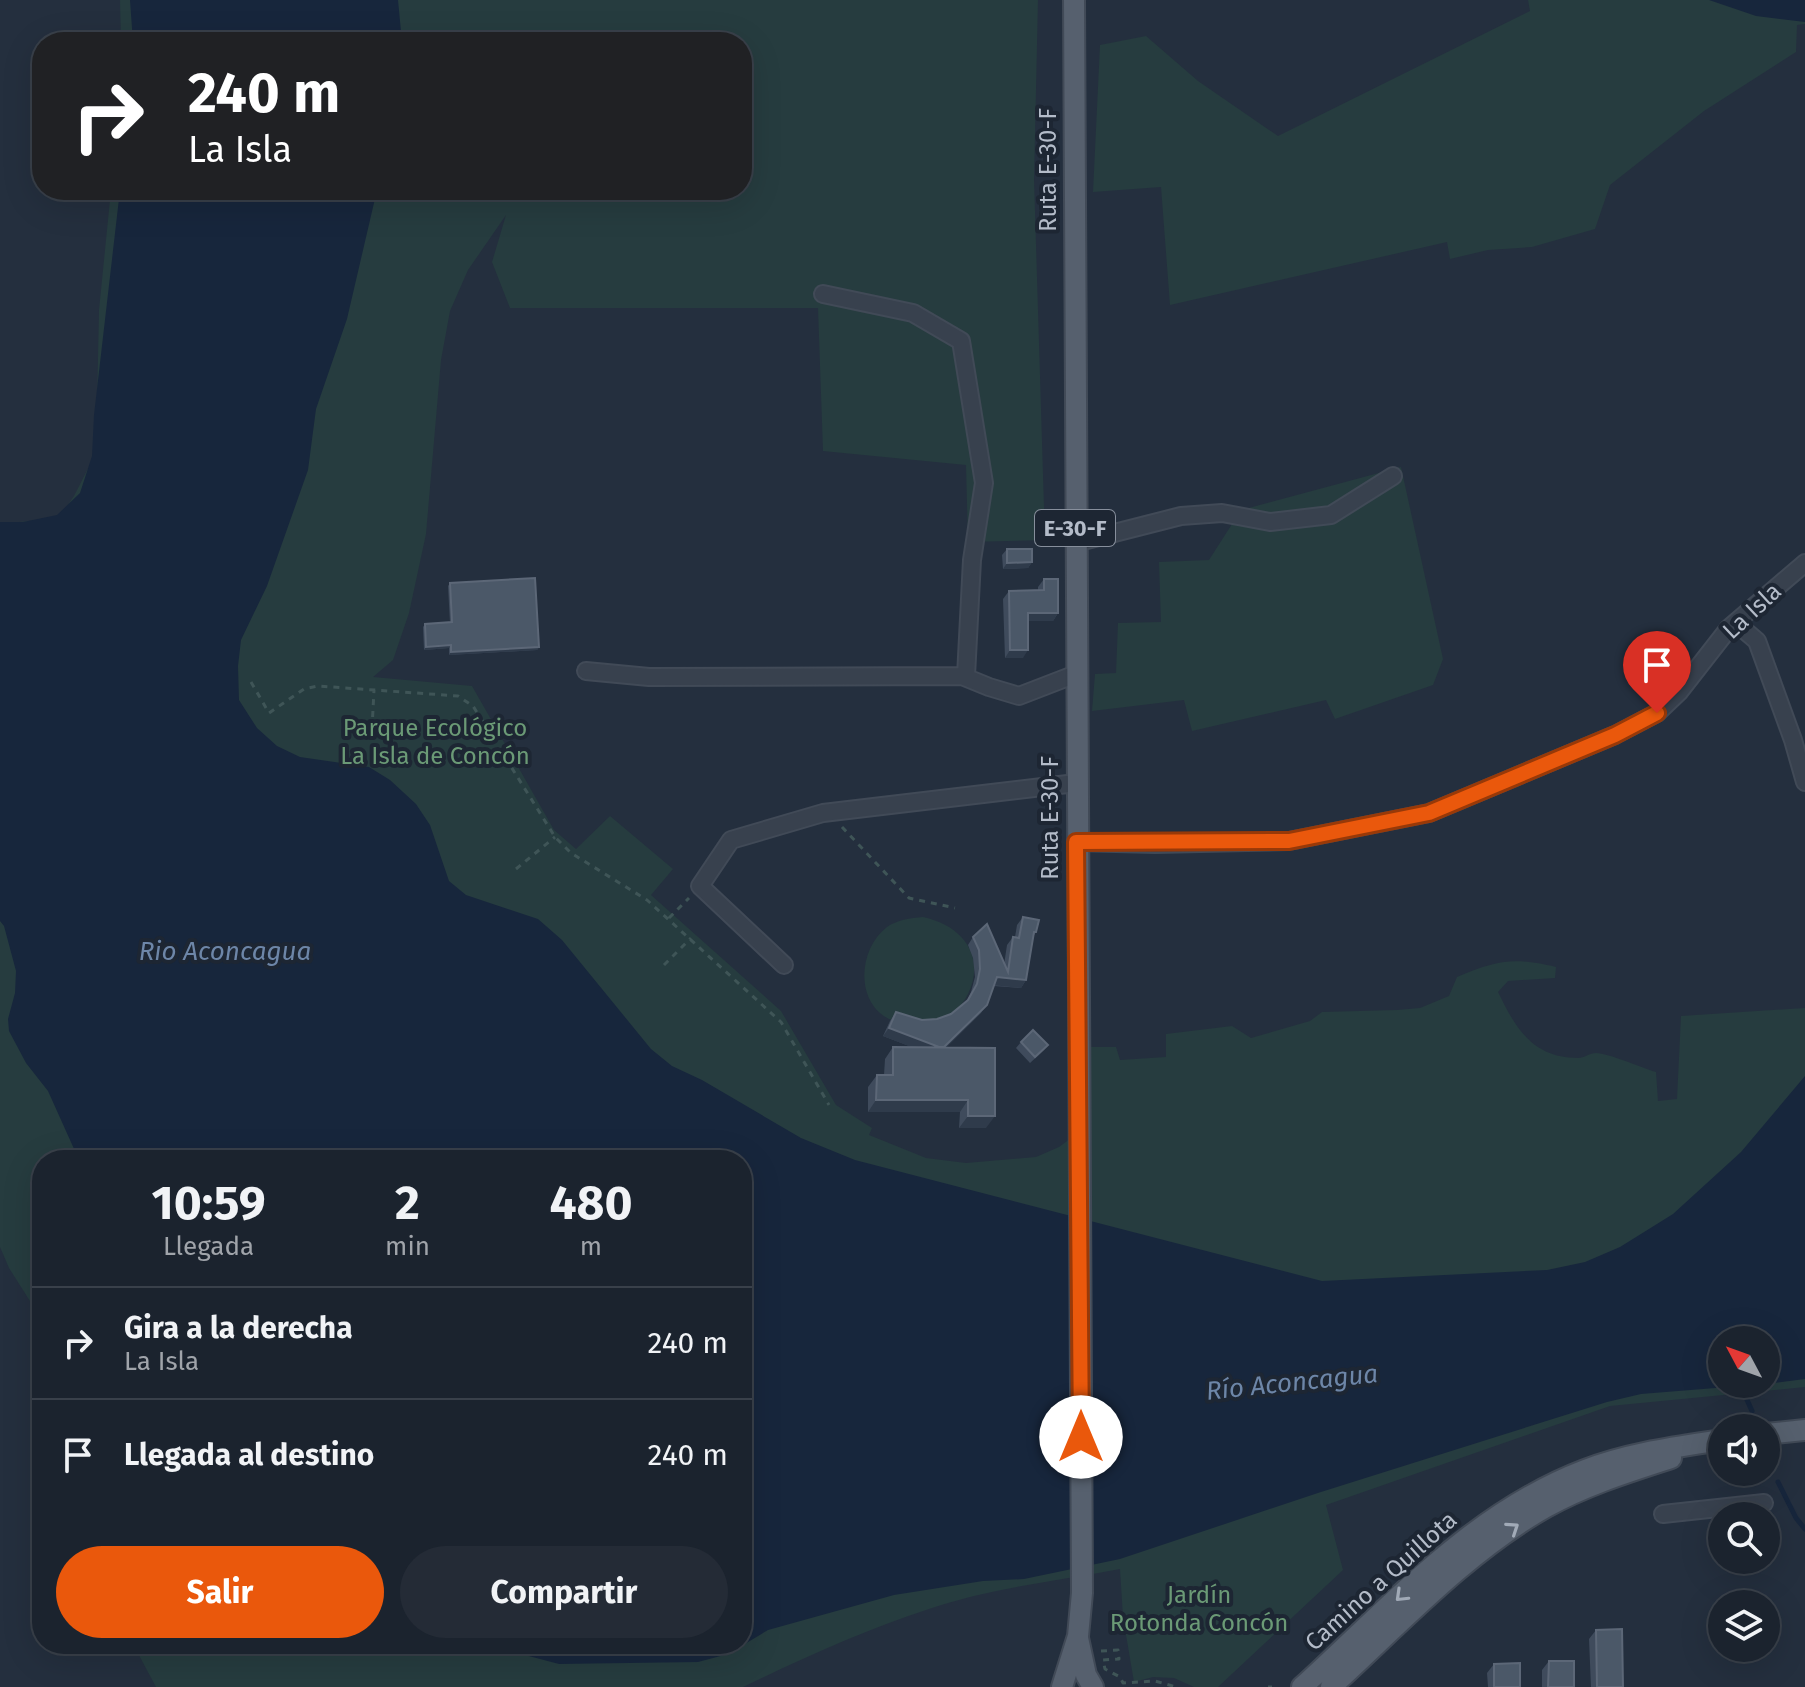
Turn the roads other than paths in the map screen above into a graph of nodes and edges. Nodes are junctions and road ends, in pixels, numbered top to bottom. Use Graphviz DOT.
graph roads {
  1 [pos="1074,0"];
  2 [pos="823,294"];
  3 [pos="1393,476"];
  4 [pos="1075,543"];
  5 [pos="1804,566"];
  6 [pos="1736,623"];
  7 [pos="586,671"];
  8 [pos="1076,674"];
  9 [pos="966,676"];
  10 [pos="1805,782"];
  11 [pos="1076,783"];
  12 [pos="1076,842"];
  13 [pos="784,965"];
  14 [pos="1805,1430"];
  15 [pos="1780,1433"];
  16 [pos="1708,1442"];
  17 [pos="1708,1445"];
  18 [pos="1708,1509"];
  19 [pos="1663,1514"];
  20 [pos="1087,1639"];
  21 [pos="1062,1687"];
  22 [pos="1093,1687"];
  23 [pos="1302,1687"];
  24 [pos="1331,1687"];
  1 -- 4 [label="main road, Ruta E-30-F / E-30-F"];
  2 -- 9 [label="street"];
  3 -- 4 [label="street"];
  4 -- 8 [label="main road, Ruta E-30-F / E-30-F"];
  5 -- 6 [label="street, La Isla"];
  6 -- 10 [label="street"];
  6 -- 12 [label="street, La Isla"];
  7 -- 9 [label="street"];
  8 -- 9 [label="street"];
  8 -- 11 [label="main road, Ruta E-30-F / E-30-F"];
  11 -- 12 [label="main road, Ruta E-30-F / E-30-F"];
  11 -- 13 [label="street"];
  12 -- 20 [label="main road, Ruta E-30-F / E-30-F"];
  14 -- 15 [label="main road"];
  16 -- 23 [label="main road, Camino a Quillota, one-way"];
  24 -- 17 [label="main road, Camino a Quillota, one-way"];
  18 -- 19 [label="street"];
  20 -- 21 [label="main road, Ruta E-30-F / E-30-F"];
  20 -- 22 [label="main road, Ruta E-30-F / E-30-F"];
}
